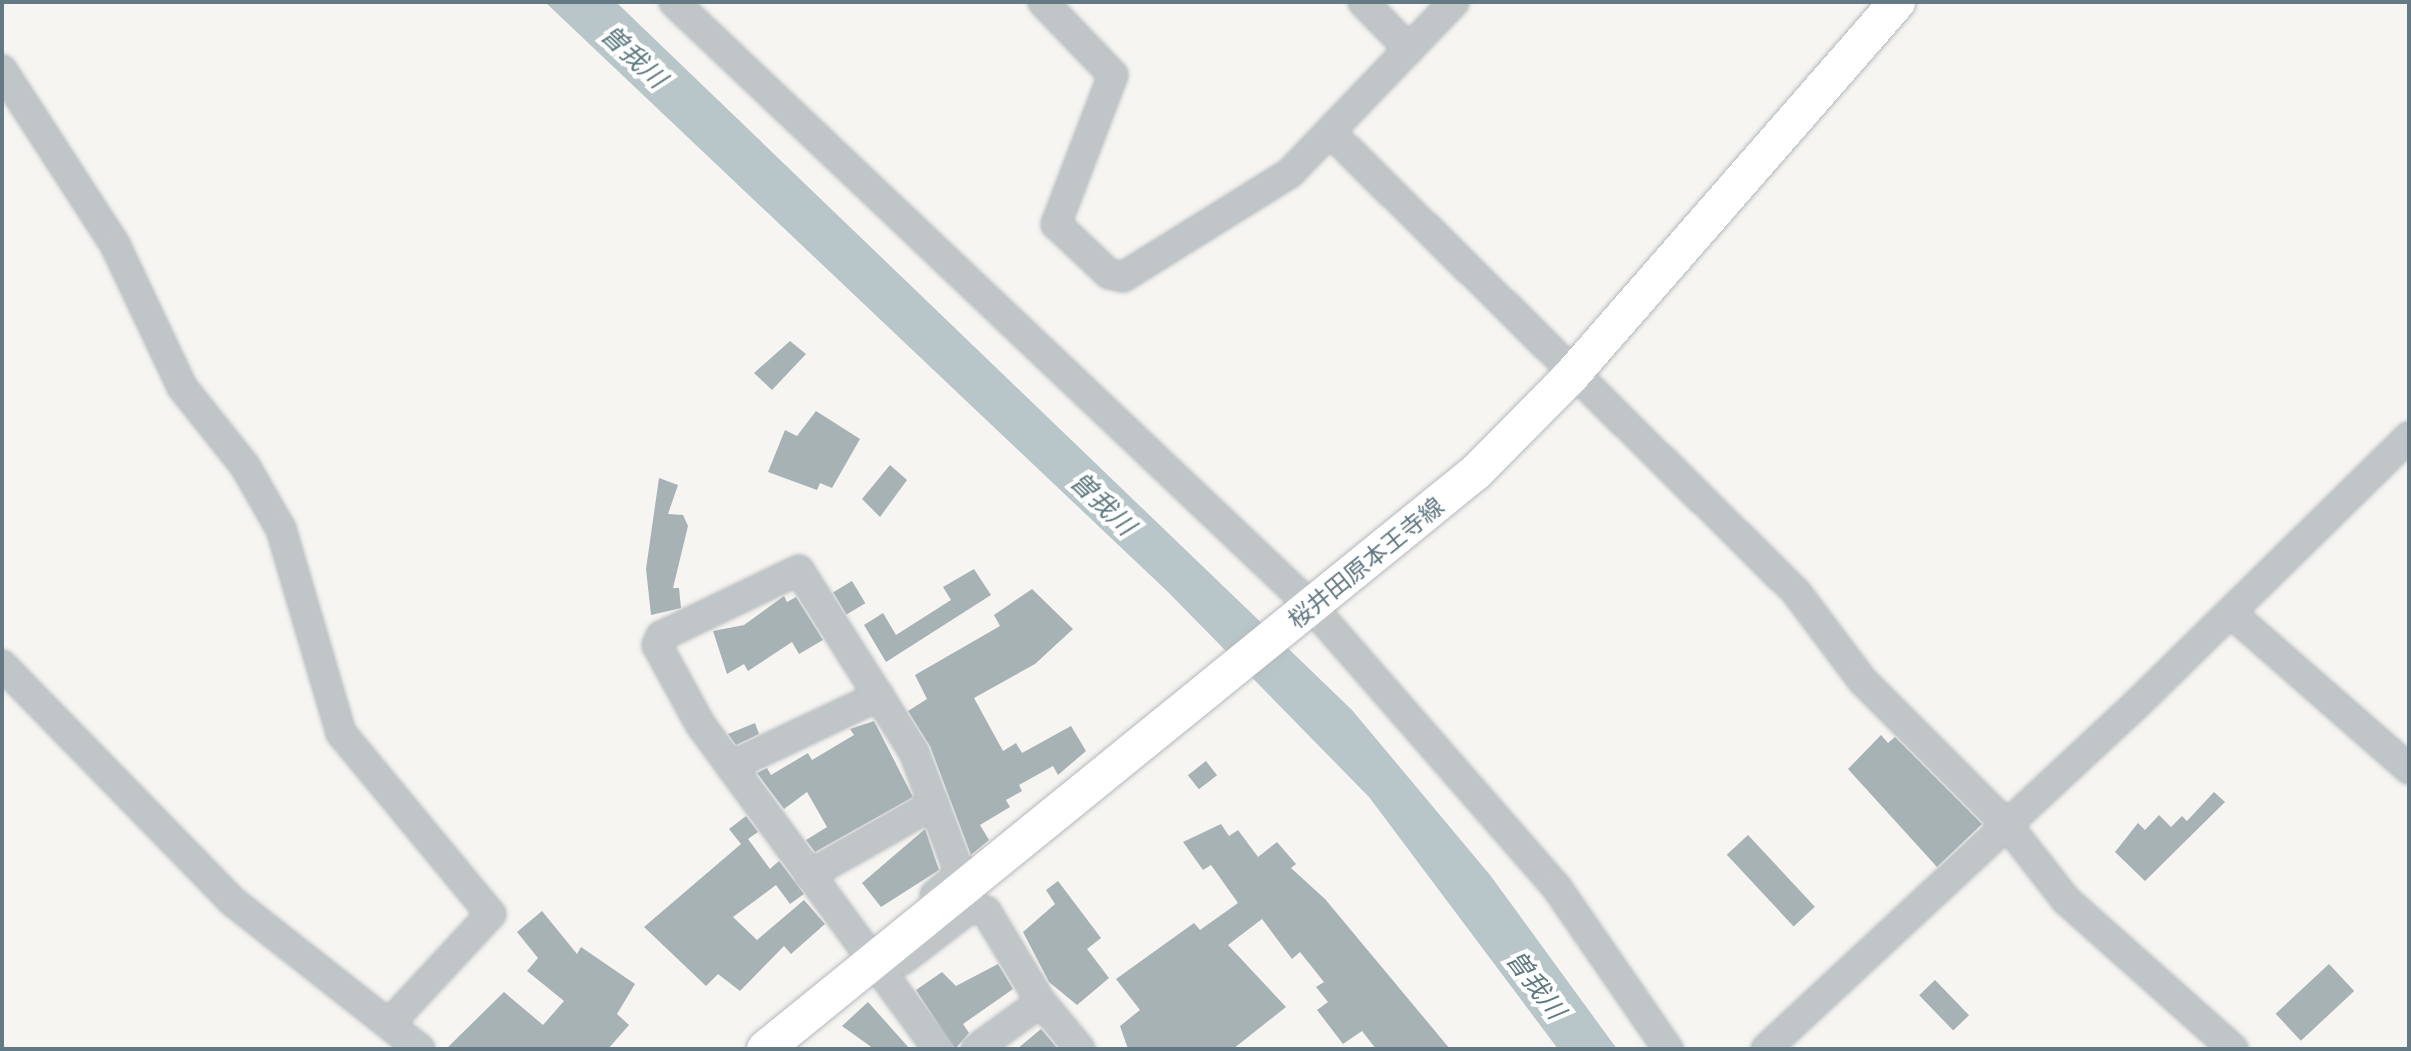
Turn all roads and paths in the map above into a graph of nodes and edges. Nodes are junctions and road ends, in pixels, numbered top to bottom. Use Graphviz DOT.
graph roads {
  1 [pos="674,2"];
  2 [pos="1043,2"];
  3 [pos="1363,2"];
  4 [pos="1454,2"];
  5 [pos="1897,2"];
  6 [pos="1409,49"];
  7 [pos="2,70"];
  8 [pos="11,103"];
  9 [pos="1330,132"];
  10 [pos="1571,376"];
  11 [pos="2409,437"];
  12 [pos="1309,610"];
  13 [pos="2231,613"];
  14 [pos="2,665"];
  15 [pos="879,696"];
  16 [pos="731,766"];
  17 [pos="2409,769"];
  18 [pos="934,804"];
  19 [pos="2008,826"];
  20 [pos="809,875"];
  21 [pos="880,967"];
  22 [pos="1041,1002"];
  23 [pos="389,1024"];
  24 [pos="420,1049"];
  25 [pos="765,1049"];
  26 [pos="938,1049"];
  27 [pos="976,1049"];
  28 [pos="1080,1049"];
  29 [pos="1668,1049"];
  30 [pos="1766,1049"];
  31 [pos="2233,1049"];
  1 -- 12 [label="street"];
  2 -- 9 [label="street"];
  3 -- 6 [label="street"];
  4 -- 6 [label="street"];
  5 -- 10 [label="main road, 桜井田原本王寺線"];
  6 -- 9 [label="street"];
  7 -- 8 [label="street"];
  8 -- 23 [label="street"];
  9 -- 10 [label="street"];
  10 -- 12 [label="main road, 桜井田原本王寺線"];
  10 -- 19 [label="street"];
  11 -- 13 [label="street"];
  12 -- 21 [label="main road, 桜井田原本王寺線"];
  12 -- 29 [label="street"];
  13 -- 17 [label="street"];
  13 -- 19 [label="street"];
  14 -- 23 [label="street"];
  15 -- 16 [label="street"];
  15 -- 16 [label="street"];
  15 -- 18 [label="street"];
  16 -- 20 [label="street"];
  18 -- 20 [label="street"];
  18 -- 21 [label="street"];
  19 -- 30 [label="street"];
  19 -- 31 [label="street"];
  20 -- 21 [label="street"];
  21 -- 22 [label="street"];
  21 -- 25 [label="main road, 桜井田原本王寺線"];
  21 -- 26 [label="street"];
  22 -- 27 [label="street"];
  22 -- 28 [label="street"];
  23 -- 24 [label="street"];
}
